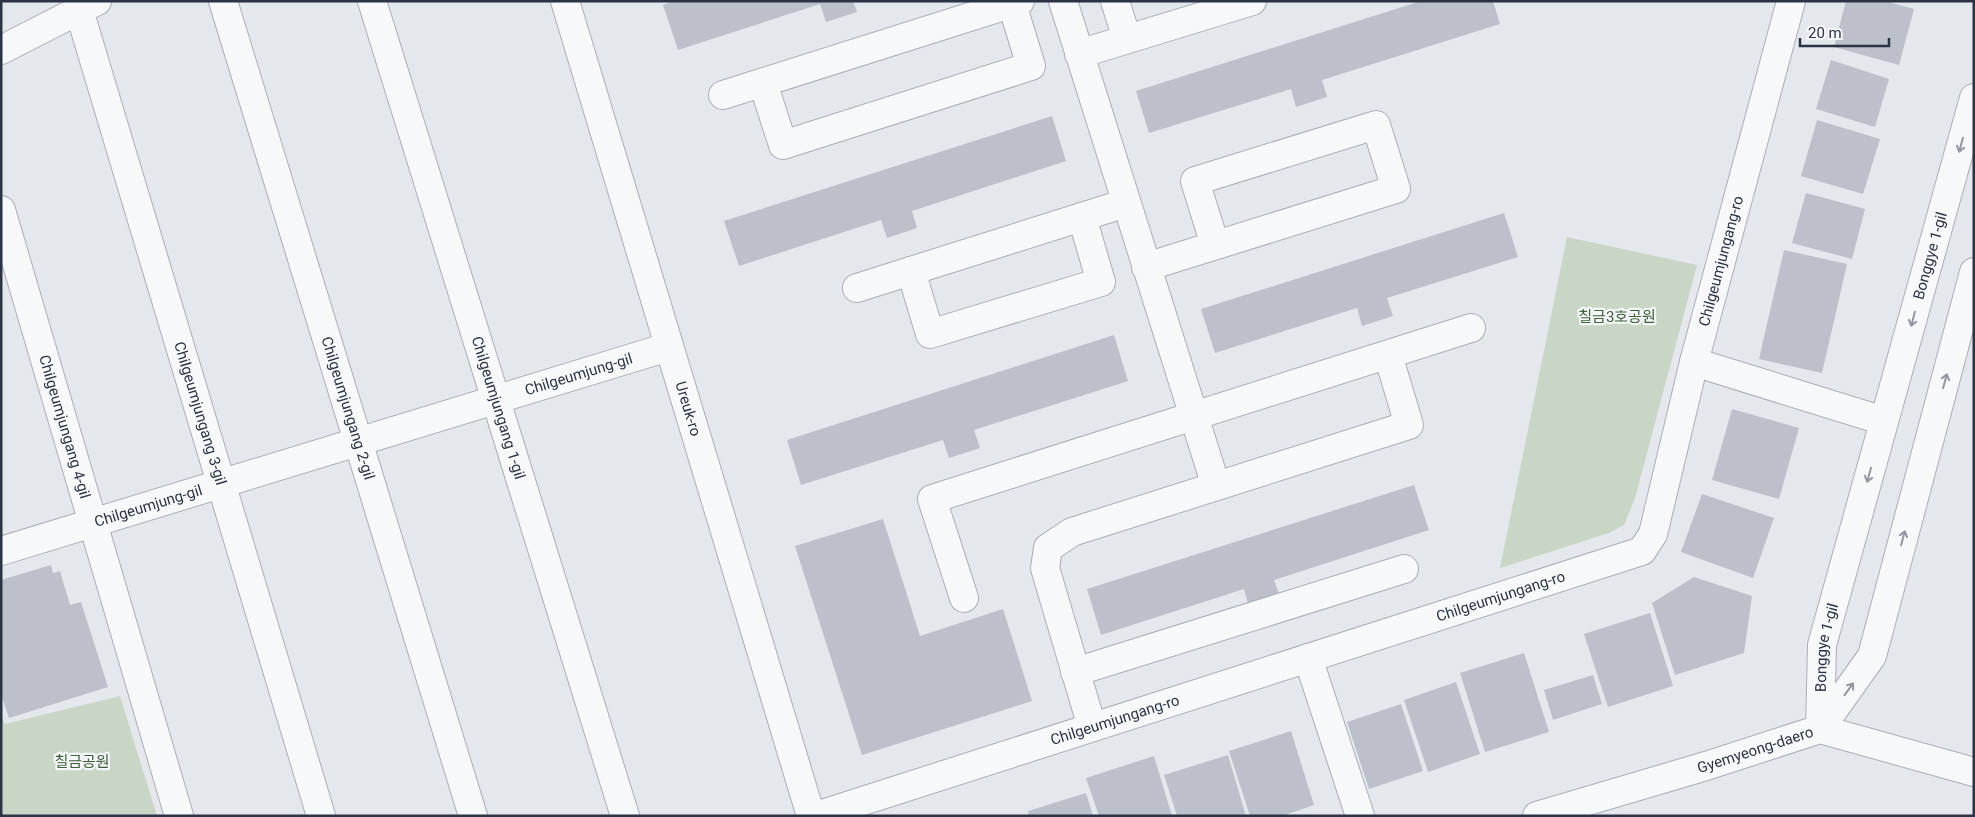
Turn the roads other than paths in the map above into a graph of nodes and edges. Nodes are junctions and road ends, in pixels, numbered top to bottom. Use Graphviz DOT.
graph roads {
  1 [pos="223,1"];
  2 [pos="372,1"];
  3 [pos="565,1"];
  4 [pos="1062,1"];
  5 [pos="1115,1"];
  6 [pos="1252,1"];
  7 [pos="1792,1"];
  8 [pos="1016,3"];
  9 [pos="88,6"];
  10 [pos="1127,39"];
  11 [pos="1,50"];
  12 [pos="1079,54"];
  13 [pos="763,83"];
  14 [pos="723,96"];
  15 [pos="1974,98"];
  16 [pos="1126,203"];
  17 [pos="1,210"];
  18 [pos="1082,217"];
  19 [pos="1215,245"];
  20 [pos="1146,267"];
  21 [pos="911,271"];
  22 [pos="1974,272"];
  23 [pos="858,288"];
  24 [pos="1471,328"];
  25 [pos="668,347"];
  26 [pos="1388,354"];
  27 [pos="1694,362"];
  28 [pos="496,400"];
  29 [pos="1194,416"];
  30 [pos="1884,421"];
  31 [pos="358,442"];
  32 [pos="221,484"];
  33 [pos="1216,486"];
  34 [pos="93,523"];
  35 [pos="1,552"];
  36 [pos="1404,569"];
  37 [pos="964,598"];
  38 [pos="1308,658"];
  39 [pos="1075,672"];
  40 [pos="1092,728"];
  41 [pos="1820,729"];
  42 [pos="1974,772"];
  43 [pos="179,816"];
  44 [pos="321,816"];
  45 [pos="473,816"];
  46 [pos="625,816"];
  47 [pos="811,816"];
  48 [pos="816,816"];
  49 [pos="1360,816"];
  50 [pos="1537,816"];
  1 -- 31 [label="street, Chilgeumjungang 2-gil"];
  2 -- 28 [label="street, Chilgeumjungang 1-gil"];
  3 -- 25 [label="street, Ureuk-ro"];
  4 -- 12 [label="street"];
  5 -- 10 [label="street"];
  6 -- 10 [label="street"];
  7 -- 27 [label="street, Chilgeumjungang-ro"];
  8 -- 13 [label="street"];
  8 -- 13 [label="street"];
  9 -- 11 [label="street"];
  9 -- 32 [label="street, Chilgeumjungang 3-gil"];
  10 -- 12 [label="street"];
  12 -- 16 [label="street"];
  13 -- 14 [label="street"];
  15 -- 30 [label="street, Bonggye 1-gil, one-way"];
  16 -- 18 [label="street"];
  16 -- 20 [label="street"];
  17 -- 34 [label="street, Chilgeumjungang 4-gil"];
  18 -- 21 [label="street"];
  18 -- 21 [label="street"];
  19 -- 19 [label="street"];
  19 -- 20 [label="street"];
  20 -- 29 [label="street"];
  21 -- 23 [label="street"];
  41 -- 22 [label="street, Bonggye 1-gil, one-way"];
  24 -- 26 [label="street"];
  25 -- 28 [label="street, Chilgeumjung-gil"];
  25 -- 47 [label="street, Ureuk-ro"];
  26 -- 29 [label="street"];
  26 -- 33 [label="street"];
  27 -- 30 [label="street"];
  27 -- 38 [label="street, Chilgeumjungang-ro"];
  28 -- 31 [label="street, Chilgeumjung-gil"];
  28 -- 46 [label="street, Chilgeumjungang 1-gil"];
  29 -- 33 [label="street"];
  29 -- 37 [label="street"];
  30 -- 41 [label="street, Bonggye 1-gil, one-way"];
  31 -- 32 [label="street, Chilgeumjung-gil"];
  31 -- 45 [label="street, Chilgeumjungang 2-gil"];
  32 -- 34 [label="street, Chilgeumjung-gil"];
  32 -- 44 [label="street, Chilgeumjungang 3-gil"];
  33 -- 39 [label="street"];
  34 -- 35 [label="street, Chilgeumjung-gil"];
  34 -- 43 [label="street, Chilgeumjungang 4-gil"];
  36 -- 39 [label="street"];
  38 -- 40 [label="street, Chilgeumjungang-ro"];
  38 -- 49 [label="street"];
  39 -- 40 [label="street"];
  40 -- 48 [label="street, Chilgeumjungang-ro"];
  41 -- 42 [label="street, Gyemyeong-daero"];
  41 -- 50 [label="street, Gyemyeong-daero"];
}
